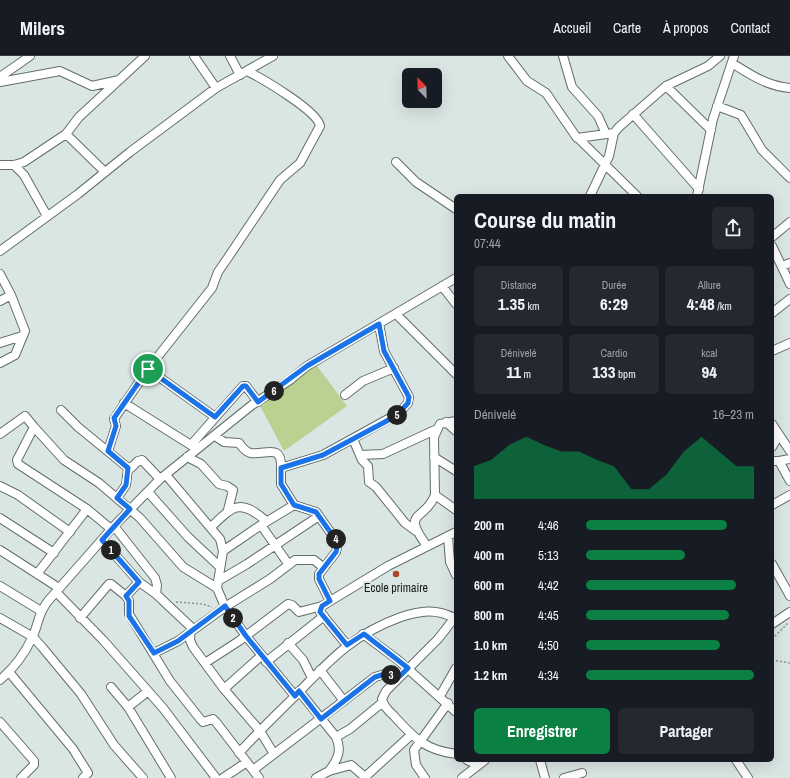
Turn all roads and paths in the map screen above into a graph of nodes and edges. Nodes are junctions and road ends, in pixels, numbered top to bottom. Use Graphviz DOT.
graph roads {
  1 [pos="30,56"];
  2 [pos="145,56"];
  3 [pos="194,56"];
  4 [pos="230,56"];
  5 [pos="273,56"];
  6 [pos="508,56"];
  7 [pos="563,56"];
  8 [pos="720,56"];
  9 [pos="733,60"];
  10 [pos="244,73"];
  11 [pos="0,77"];
  12 [pos="122,79"];
  13 [pos="0,82"];
  14 [pos="666,86"];
  15 [pos="216,88"];
  16 [pos="790,88"];
  17 [pos="717,106"];
  18 [pos="633,114"];
  19 [pos="711,130"];
  20 [pos="66,134"];
  21 [pos="610,134"];
  22 [pos="578,138"];
  23 [pos="396,162"];
  24 [pos="606,164"];
  25 [pos="0,165"];
  26 [pos="14,165"];
  27 [pos="105,172"];
  28 [pos="790,178"];
  29 [pos="698,193"];
  30 [pos="591,194"];
  31 [pos="635,194"];
  32 [pos="454,208"];
  33 [pos="47,216"];
  34 [pos="790,222"];
  35 [pos="774,235"];
  36 [pos="1,250"];
  37 [pos="774,250"];
  38 [pos="790,263"];
  39 [pos="782,266"];
  40 [pos="0,274"];
  41 [pos="454,279"];
  42 [pos="790,284"];
  43 [pos="442,286"];
  44 [pos="12,295"];
  45 [pos="790,299"];
  46 [pos="0,301"];
  47 [pos="454,301"];
  48 [pos="774,311"];
  49 [pos="396,314"];
  50 [pos="379,324"];
  51 [pos="22,336"];
  52 [pos="0,343"];
  53 [pos="790,343"];
  54 [pos="774,350"];
  55 [pos="0,363"];
  56 [pos="394,368"];
  57 [pos="148,369"];
  58 [pos="454,372"];
  59 [pos="345,395"];
  60 [pos="258,402"];
  61 [pos="124,403"];
  62 [pos="61,410"];
  63 [pos="215,417"];
  64 [pos="454,421"];
  65 [pos="446,422"];
  66 [pos="34,427"];
  67 [pos="774,427"];
  68 [pos="437,429"];
  69 [pos="454,429"];
  70 [pos="0,434"];
  71 [pos="774,434"];
  72 [pos="216,436"];
  73 [pos="353,439"];
  74 [pos="774,444"];
  75 [pos="191,445"];
  76 [pos="198,450"];
  77 [pos="108,451"];
  78 [pos="790,451"];
  79 [pos="360,455"];
  80 [pos="187,457"];
  81 [pos="434,457"];
  82 [pos="790,459"];
  83 [pos="776,461"];
  84 [pos="128,468"];
  85 [pos="281,468"];
  86 [pos="454,470"];
  87 [pos="163,477"];
  88 [pos="790,481"];
  89 [pos="0,486"];
  90 [pos="148,492"];
  91 [pos="435,495"];
  92 [pos="790,496"];
  93 [pos="117,498"];
  94 [pos="774,504"];
  95 [pos="294,505"];
  96 [pos="87,509"];
  97 [pos="130,509"];
  98 [pos="454,509"];
  99 [pos="228,510"];
  100 [pos="320,516"];
  101 [pos="0,518"];
  102 [pos="263,523"];
  103 [pos="211,527"];
  104 [pos="112,528"];
  105 [pos="416,531"];
  106 [pos="70,532"];
  107 [pos="454,533"];
  108 [pos="448,536"];
  109 [pos="102,540"];
  110 [pos="428,546"];
  111 [pos="274,547"];
  112 [pos="0,550"];
  113 [pos="222,551"];
  114 [pos="54,553"];
  115 [pos="289,565"];
  116 [pos="220,567"];
  117 [pos="324,568"];
  118 [pos="774,568"];
  119 [pos="454,571"];
  120 [pos="37,574"];
  121 [pos="139,582"];
  122 [pos="218,585"];
  123 [pos="0,586"];
  124 [pos="57,590"];
  125 [pos="156,594"];
  126 [pos="126,596"];
  127 [pos="790,596"];
  128 [pos="164,601"];
  129 [pos="330,601"];
  130 [pos="322,606"];
  131 [pos="222,608"];
  132 [pos="41,611"];
  133 [pos="790,612"];
  134 [pos="324,616"];
  135 [pos="454,617"];
  136 [pos="0,618"];
  137 [pos="80,618"];
  138 [pos="454,618"];
  139 [pos="790,621"];
  140 [pos="774,623"];
  141 [pos="192,630"];
  142 [pos="364,634"];
  143 [pos="246,636"];
  144 [pos="33,637"];
  145 [pos="774,637"];
  146 [pos="288,643"];
  147 [pos="347,645"];
  148 [pos="154,653"];
  149 [pos="264,659"];
  150 [pos="774,660"];
  151 [pos="205,663"];
  152 [pos="790,663"];
  153 [pos="408,668"];
  154 [pos="320,670"];
  155 [pos="9,672"];
  156 [pos="454,672"];
  157 [pos="400,676"];
  158 [pos="312,678"];
  159 [pos="0,680"];
  160 [pos="111,687"];
  161 [pos="224,689"];
  162 [pos="147,692"];
  163 [pos="297,694"];
  164 [pos="440,696"];
  165 [pos="344,700"];
  166 [pos="382,702"];
  167 [pos="448,703"];
  168 [pos="128,707"];
  169 [pos="454,710"];
  170 [pos="321,719"];
  171 [pos="0,722"];
  172 [pos="260,730"];
  173 [pos="411,735"];
  174 [pos="336,736"];
  175 [pos="420,742"];
  176 [pos="239,752"];
  177 [pos="274,754"];
  178 [pos="454,754"];
  179 [pos="247,762"];
  180 [pos="541,762"];
  181 [pos="737,762"];
  182 [pos="472,763"];
  183 [pos="254,770"];
  184 [pos="329,771"];
  185 [pos="582,773"];
  186 [pos="88,776"];
  187 [pos="421,777"];
  188 [pos="21,778"];
  189 [pos="143,778"];
  190 [pos="171,778"];
  191 [pos="216,778"];
  192 [pos="223,778"];
  193 [pos="259,778"];
  194 [pos="316,778"];
  195 [pos="364,778"];
  196 [pos="462,778"];
  197 [pos="546,778"];
  198 [pos="564,778"];
  199 [pos="748,778"];
  1 -- 11 [label="street"];
  2 -- 12 [label="street"];
  3 -- 15 [label="street"];
  4 -- 10 [label="street"];
  5 -- 10 [label="street"];
  6 -- 22 [label="street"];
  7 -- 21 [label="street"];
  8 -- 14 [label="street"];
  9 -- 16 [label="street"];
  9 -- 17 [label="street"];
  10 -- 15 [label="street"];
  10 -- 57 [label="street"];
  12 -- 13 [label="street"];
  12 -- 20 [label="street"];
  14 -- 18 [label="street"];
  14 -- 19 [label="street"];
  15 -- 27 [label="street"];
  17 -- 19 [label="street"];
  17 -- 28 [label="street"];
  18 -- 21 [label="street"];
  18 -- 29 [label="street"];
  19 -- 29 [label="street"];
  20 -- 26 [label="street"];
  20 -- 27 [label="street"];
  21 -- 22 [label="street"];
  21 -- 24 [label="street"];
  22 -- 24 [label="street"];
  23 -- 32 [label="street"];
  24 -- 30 [label="street"];
  24 -- 31 [label="street"];
  25 -- 26 [label="street"];
  26 -- 33 [label="street"];
  27 -- 33 [label="street"];
  33 -- 36 [label="street"];
  34 -- 35 [label="street"];
  37 -- 39 [label="street"];
  38 -- 39 [label="street"];
  39 -- 42 [label="street"];
  40 -- 44 [label="street"];
  41 -- 43 [label="street"];
  43 -- 47 [label="street"];
  43 -- 49 [label="street"];
  44 -- 46 [label="street"];
  44 -- 51 [label="street"];
  45 -- 48 [label="street"];
  49 -- 50 [label="street"];
  49 -- 58 [label="street"];
  50 -- 56 [label="street"];
  50 -- 60 [label="street"];
  51 -- 52 [label="street"];
  51 -- 55 [label="street"];
  53 -- 54 [label="street"];
  56 -- 59 [label="street"];
  56 -- 73 [label="street"];
  57 -- 61 [label="street"];
  57 -- 63 [label="street"];
  60 -- 63 [label="street"];
  60 -- 72 [label="street"];
  61 -- 75 [label="street"];
  61 -- 77 [label="street"];
  62 -- 77 [label="street"];
  63 -- 75 [label="street"];
  64 -- 65 [label="street"];
  65 -- 68 [label="street"];
  65 -- 69 [label="street"];
  66 -- 70 [label="street"];
  66 -- 93 [label="street"];
  66 -- 96 [label="street"];
  67 -- 78 [label="street"];
  68 -- 79 [label="street"];
  68 -- 81 [label="street"];
  71 -- 74 [label="street"];
  72 -- 76 [label="street"];
  72 -- 85 [label="street"];
  73 -- 79 [label="street"];
  73 -- 85 [label="street"];
  75 -- 76 [label="street"];
  76 -- 80 [label="street"];
  77 -- 84 [label="street"];
  79 -- 105 [label="street"];
  80 -- 87 [label="street"];
  80 -- 99 [label="street"];
  81 -- 86 [label="street"];
  81 -- 91 [label="street"];
  82 -- 83 [label="street"];
  83 -- 88 [label="street"];
  84 -- 87 [label="street"];
  84 -- 93 [label="street"];
  85 -- 95 [label="street"];
  87 -- 90 [label="street"];
  87 -- 103 [label="street"];
  89 -- 106 [label="street"];
  90 -- 97 [label="street"];
  90 -- 116 [label="street"];
  91 -- 98 [label="street"];
  91 -- 105 [label="street"];
  92 -- 94 [label="street"];
  93 -- 97 [label="street"];
  95 -- 100 [label="street"];
  95 -- 102 [label="street"];
  96 -- 104 [label="street"];
  96 -- 106 [label="street"];
  97 -- 104 [label="street"];
  97 -- 122 [label="street"];
  99 -- 102 [label="street"];
  99 -- 103 [label="street"];
  100 -- 111 [label="street"];
  100 -- 117 [label="street"];
  101 -- 114 [label="street"];
  102 -- 111 [label="street"];
  102 -- 113 [label="street"];
  103 -- 113 [label="street"];
  104 -- 109 [label="street"];
  104 -- 125 [label="street"];
  105 -- 110 [label="street"];
  106 -- 114 [label="street"];
  107 -- 108 [label="street"];
  108 -- 110 [label="street"];
  108 -- 119 [label="street"];
  109 -- 121 [label="street"];
  109 -- 124 [label="street"];
  110 -- 129 [label="street"];
  111 -- 115 [label="street"];
  111 -- 122 [label="street"];
  112 -- 120 [label="street"];
  113 -- 116 [label="street"];
  114 -- 120 [label="street"];
  115 -- 117 [label="street"];
  115 -- 131 [label="street"];
  116 -- 122 [label="street"];
  117 -- 129 [label="street"];
  118 -- 127 [label="street"];
  120 -- 124 [label="street"];
  121 -- 125 [label="street"];
  121 -- 126 [label="street"];
  122 -- 131 [label="street"];
  123 -- 132 [label="street"];
  124 -- 132 [label="street"];
  124 -- 137 [label="street"];
  125 -- 128 [label="street"];
  126 -- 137 [label="street"];
  126 -- 148 [label="street"];
  128 -- 131 [label="path"];
  128 -- 141 [label="street"];
  129 -- 130 [label="street"];
  130 -- 134 [label="street"];
  130 -- 143 [label="street"];
  131 -- 141 [label="street"];
  131 -- 143 [label="street"];
  132 -- 144 [label="street"];
  133 -- 140 [label="street"];
  134 -- 146 [label="street"];
  134 -- 147 [label="street"];
  135 -- 142 [label="street"];
  136 -- 144 [label="street"];
  137 -- 162 [label="street"];
  138 -- 153 [label="street"];
  139 -- 145 [label="path"];
  141 -- 148 [label="street"];
  141 -- 151 [label="street"];
  142 -- 147 [label="street"];
  142 -- 153 [label="street"];
  143 -- 149 [label="street"];
  143 -- 151 [label="street"];
  144 -- 155 [label="street"];
  144 -- 189 [label="street"];
  146 -- 149 [label="street"];
  146 -- 158 [label="street"];
  147 -- 154 [label="street"];
  148 -- 176 [label="street"];
  149 -- 161 [label="street"];
  149 -- 163 [label="street"];
  150 -- 152 [label="path"];
  151 -- 161 [label="street"];
  153 -- 157 [label="street"];
  153 -- 164 [label="street"];
  154 -- 158 [label="street"];
  154 -- 165 [label="street"];
  155 -- 159 [label="street"];
  155 -- 186 [label="street"];
  156 -- 164 [label="street"];
  157 -- 165 [label="street"];
  157 -- 166 [label="street"];
  158 -- 163 [label="street"];
  160 -- 168 [label="street"];
  161 -- 172 [label="street"];
  162 -- 168 [label="street"];
  162 -- 191 [label="street"];
  163 -- 170 [label="street"];
  163 -- 172 [label="street"];
  164 -- 167 [label="street"];
  165 -- 170 [label="street"];
  166 -- 173 [label="street"];
  166 -- 174 [label="street"];
  167 -- 169 [label="street"];
  167 -- 175 [label="street"];
  168 -- 190 [label="street"];
  170 -- 174 [label="street"];
  170 -- 177 [label="street"];
  171 -- 188 [label="street"];
  172 -- 176 [label="street"];
  172 -- 177 [label="street"];
  173 -- 175 [label="street"];
  173 -- 195 [label="street"];
  174 -- 184 [label="street"];
  175 -- 178 [label="street"];
  175 -- 187 [label="street"];
  176 -- 179 [label="street"];
  177 -- 183 [label="street"];
  179 -- 183 [label="street"];
  179 -- 192 [label="street"];
  180 -- 197 [label="street"];
  181 -- 199 [label="street"];
  182 -- 196 [label="street"];
  183 -- 193 [label="street"];
  184 -- 194 [label="street"];
  184 -- 195 [label="street"];
  185 -- 198 [label="street"];
}
